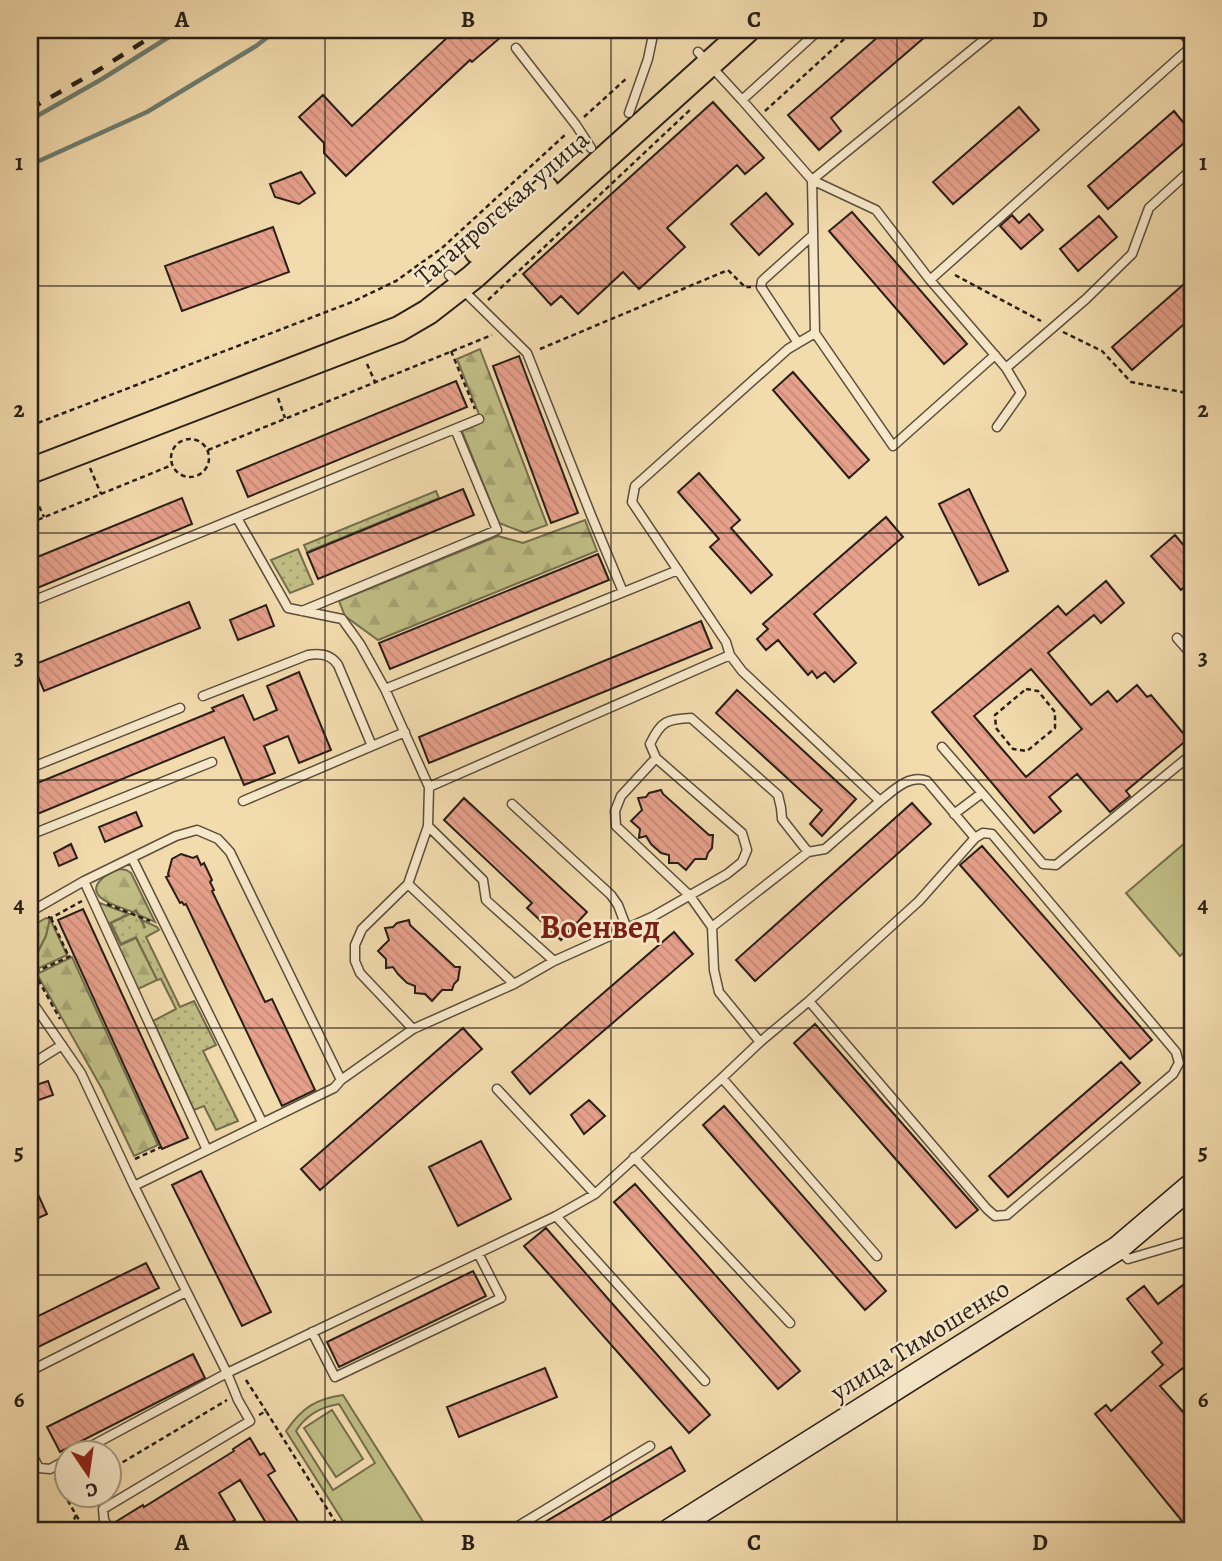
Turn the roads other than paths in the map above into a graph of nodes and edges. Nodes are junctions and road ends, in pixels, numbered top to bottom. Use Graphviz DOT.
graph roads {
  1 [pos="654,30"];
  2 [pos="722,30"];
  3 [pos="747,30"];
  4 [pos="819,30"];
  5 [pos="996,30"];
  6 [pos="1179,30"];
  7 [pos="1192,44"];
  8 [pos="516,48"];
  9 [pos="703,59"];
  10 [pos="743,100"];
  11 [pos="629,113"];
  12 [pos="591,148"];
  13 [pos="1192,169"];
  14 [pos="812,180"];
  15 [pos="813,234"];
  16 [pos="930,280"];
  17 [pos="455,281"];
  18 [pos="815,333"];
  19 [pos="798,342"];
  20 [pos="995,355"];
  21 [pos="1006,368"];
  22 [pos="479,419"];
  23 [pos="997,427"];
  24 [pos="455,429"];
  25 [pos="30,454"];
  26 [pos="30,471"];
  27 [pos="237,518"];
  28 [pos="678,570"];
  29 [pos="623,592"];
  30 [pos="30,602"];
  31 [pos="302,611"];
  32 [pos="1177,638"];
  33 [pos="730,654"];
  34 [pos="1192,655"];
  35 [pos="385,689"];
  36 [pos="203,696"];
  37 [pos="180,708"];
  38 [pos="405,732"];
  39 [pos="372,746"];
  40 [pos="942,747"];
  41 [pos="1192,754"];
  42 [pos="656,758"];
  43 [pos="212,762"];
  44 [pos="30,768"];
  45 [pos="429,787"];
  46 [pos="982,793"];
  47 [pos="243,801"];
  48 [pos="880,801"];
  49 [pos="512,804"];
  50 [pos="954,814"];
  51 [pos="428,826"];
  52 [pos="30,835"];
  53 [pos="975,838"];
  54 [pos="808,852"];
  55 [pos="132,858"];
  56 [pos="84,881"];
  57 [pos="408,884"];
  58 [pos="690,896"];
  59 [pos="30,912"];
  60 [pos="712,927"];
  61 [pos="627,929"];
  62 [pos="554,961"];
  63 [pos="514,984"];
  64 [pos="30,1000"];
  65 [pos="809,1001"];
  66 [pos="413,1029"];
  67 [pos="760,1042"];
  68 [pos="62,1045"];
  69 [pos="30,1065"];
  70 [pos="722,1078"];
  71 [pos="341,1080"];
  72 [pos="497,1089"];
  73 [pos="262,1122"];
  74 [pos="207,1150"];
  75 [pos="634,1157"];
  76 [pos="1192,1185"];
  77 [pos="134,1186"];
  78 [pos="595,1194"];
  79 [pos="556,1216"];
  80 [pos="1192,1240"];
  81 [pos="1118,1248"];
  82 [pos="478,1253"];
  83 [pos="877,1256"];
  84 [pos="186,1292"];
  85 [pos="790,1323"];
  86 [pos="312,1332"];
  87 [pos="30,1371"];
  88 [pos="227,1373"];
  89 [pos="705,1381"];
  90 [pos="106,1438"];
  91 [pos="650,1446"];
  92 [pos="30,1451"];
  93 [pos="52,1468"];
  94 [pos="111,1531"];
  95 [pos="510,1531"];
  96 [pos="668,1531"];
  1 -- 11 [label="lane"];
  2 -- 9 [label="main road, Таганрогская улица"];
  3 -- 9 [label="main road, Таганрогская улица"];
  4 -- 10 [label="lane"];
  5 -- 14 [label="lane"];
  6 -- 7 [label="lane"];
  7 -- 16 [label="lane"];
  8 -- 12 [label="lane"];
  9 -- 10 [label="lane"];
  9 -- 11 [label="main road, Таганрогская улица"];
  9 -- 17 [label="main road, Таганрогская улица"];
  10 -- 14 [label="lane"];
  11 -- 12 [label="main road, Таганрогская улица"];
  12 -- 17 [label="main road, Таганрогская улица"];
  13 -- 21 [label="lane"];
  14 -- 15 [label="lane"];
  14 -- 16 [label="lane"];
  15 -- 18 [label="lane"];
  15 -- 19 [label="lane"];
  16 -- 20 [label="lane"];
  17 -- 25 [label="main road, Таганрогская улица"];
  17 -- 26 [label="main road, Таганрогская улица"];
  17 -- 29 [label="lane"];
  18 -- 19 [label="lane"];
  18 -- 20 [label="lane"];
  19 -- 28 [label="lane"];
  20 -- 21 [label="lane"];
  21 -- 23 [label="lane"];
  22 -- 24 [label="lane"];
  24 -- 27 [label="lane"];
  24 -- 31 [label="lane"];
  27 -- 30 [label="lane"];
  27 -- 31 [label="lane"];
  28 -- 29 [label="lane"];
  28 -- 33 [label="lane"];
  29 -- 35 [label="lane"];
  31 -- 35 [label="lane"];
  32 -- 34 [label="lane"];
  33 -- 45 [label="lane"];
  33 -- 48 [label="lane"];
  35 -- 38 [label="lane"];
  36 -- 39 [label="lane"];
  37 -- 44 [label="lane"];
  38 -- 39 [label="lane"];
  38 -- 45 [label="lane"];
  39 -- 47 [label="lane"];
  40 -- 46 [label="lane"];
  41 -- 46 [label="lane"];
  42 -- 54 [label="lane"];
  42 -- 58 [label="lane"];
  42 -- 58 [label="lane"];
  43 -- 52 [label="lane"];
  45 -- 51 [label="lane"];
  46 -- 50 [label="lane"];
  48 -- 50 [label="lane"];
  48 -- 54 [label="lane"];
  49 -- 61 [label="lane"];
  50 -- 53 [label="lane"];
  51 -- 57 [label="lane"];
  51 -- 62 [label="lane"];
  53 -- 65 [label="lane"];
  53 -- 65 [label="lane"];
  54 -- 60 [label="lane"];
  55 -- 56 [label="lane"];
  55 -- 71 [label="lane"];
  55 -- 73 [label="lane"];
  56 -- 59 [label="lane"];
  56 -- 74 [label="lane"];
  57 -- 63 [label="lane"];
  57 -- 66 [label="lane"];
  58 -- 60 [label="lane"];
  58 -- 61 [label="lane"];
  60 -- 67 [label="lane"];
  61 -- 62 [label="lane"];
  62 -- 63 [label="lane"];
  63 -- 66 [label="lane"];
  64 -- 68 [label="lane"];
  65 -- 67 [label="lane"];
  66 -- 71 [label="lane"];
  67 -- 70 [label="lane"];
  68 -- 69 [label="lane"];
  68 -- 77 [label="lane"];
  70 -- 75 [label="lane"];
  70 -- 83 [label="lane"];
  71 -- 73 [label="lane"];
  72 -- 78 [label="lane"];
  73 -- 74 [label="lane"];
  74 -- 77 [label="lane"];
  75 -- 78 [label="lane"];
  75 -- 85 [label="lane"];
  76 -- 81 [label="street, улица Тимошенко"];
  77 -- 84 [label="lane"];
  78 -- 79 [label="lane"];
  79 -- 82 [label="lane"];
  79 -- 89 [label="lane"];
  80 -- 81 [label="lane"];
  81 -- 96 [label="street, улица Тимошенко"];
  82 -- 86 [label="lane"];
  82 -- 86 [label="lane"];
  84 -- 87 [label="lane"];
  84 -- 88 [label="lane"];
  86 -- 88 [label="lane"];
  88 -- 90 [label="lane"];
  88 -- 94 [label="lane"];
  91 -- 95 [label="lane"];
  92 -- 93 [label="lane"];
}
